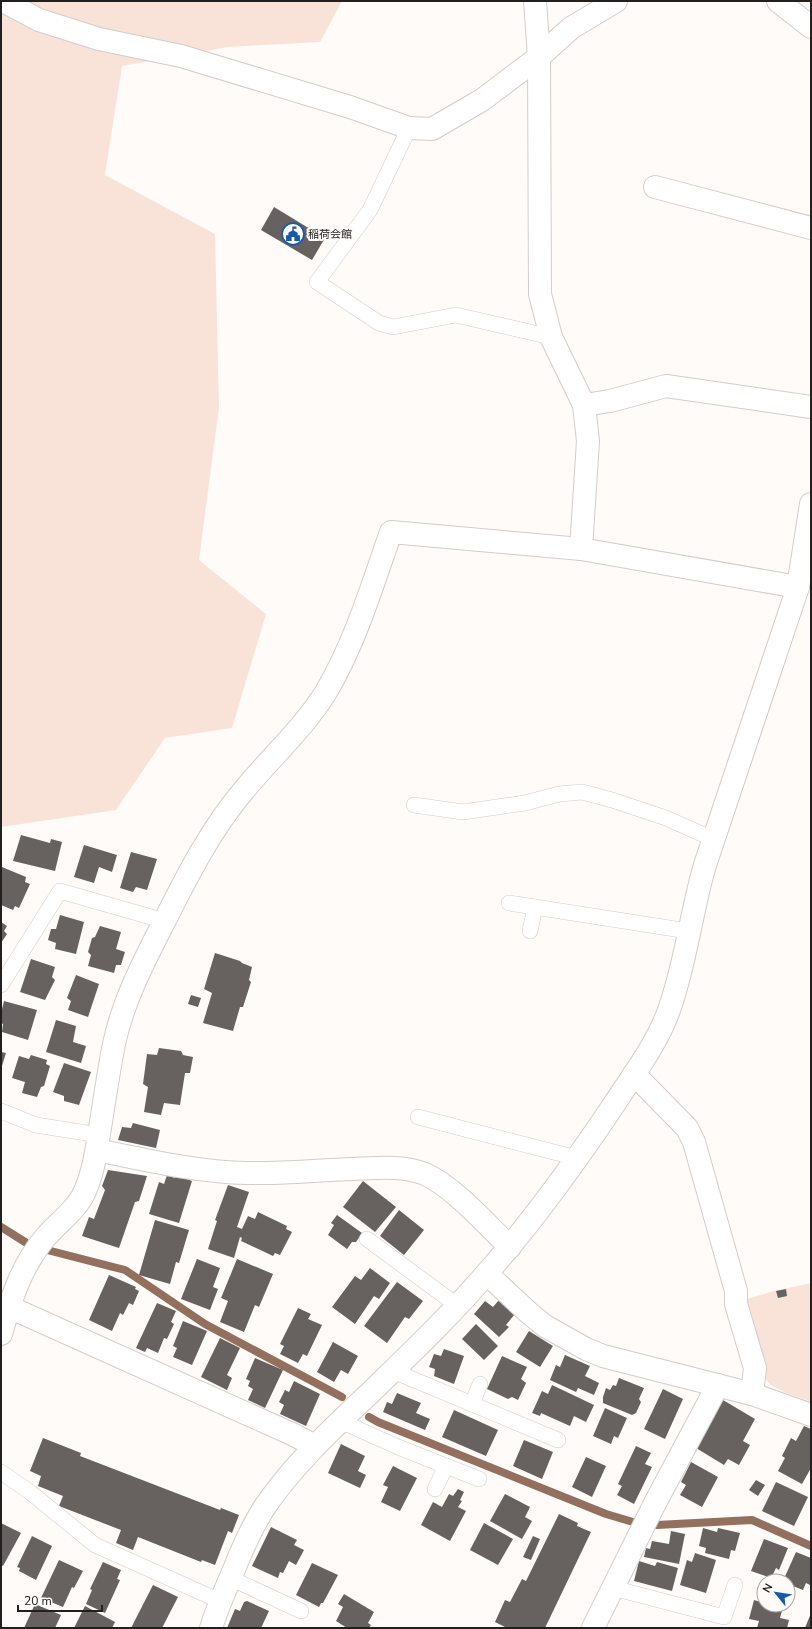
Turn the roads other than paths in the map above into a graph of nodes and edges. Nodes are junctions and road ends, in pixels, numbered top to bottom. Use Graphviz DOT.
graph roads {
  1 [pos="3,1"];
  2 [pos="535,1"];
  3 [pos="616,1"];
  4 [pos="778,1"];
  5 [pos="811,28"];
  6 [pos="539,57"];
  7 [pos="409,128"];
  8 [pos="655,187"];
  9 [pos="811,228"];
  10 [pos="551,337"];
  11 [pos="584,405"];
  12 [pos="811,407"];
  13 [pos="811,504"];
  14 [pos="581,549"];
  15 [pos="806,564"];
  16 [pos="798,587"];
  17 [pos="414,805"];
  18 [pos="713,839"];
  19 [pos="509,903"];
  20 [pos="535,907"];
  21 [pos="164,921"];
  22 [pos="688,930"];
  23 [pos="530,932"];
  24 [pos="1,985"];
  25 [pos="634,1074"];
  26 [pos="1,1111"];
  27 [pos="418,1117"];
  28 [pos="98,1142"];
  29 [pos="577,1158"];
  30 [pos="367,1239"];
  31 [pos="510,1247"];
  32 [pos="487,1274"];
  33 [pos="458,1306"];
  34 [pos="9,1307"];
  35 [pos="1,1334"];
  36 [pos="393,1371"];
  37 [pos="480,1384"];
  38 [pos="718,1385"];
  39 [pos="752,1394"];
  40 [pos="472,1404"];
  41 [pos="811,1415"];
  42 [pos="340,1421"];
  43 [pos="558,1440"];
  44 [pos="315,1446"];
  45 [pos="446,1466"];
  46 [pos="1,1472"];
  47 [pos="479,1479"];
  48 [pos="435,1489"];
  49 [pos="230,1578"];
  50 [pos="735,1585"];
  51 [pos="613,1588"];
  52 [pos="220,1601"];
  53 [pos="302,1611"];
  54 [pos="210,1628"];
  55 [pos="593,1628"];
  1 -- 7 [label="street"];
  2 -- 6 [label="street"];
  3 -- 6 [label="street"];
  4 -- 5 [label="street"];
  6 -- 7 [label="street"];
  6 -- 10 [label="street"];
  7 -- 10 [label="lane"];
  8 -- 9 [label="street"];
  10 -- 11 [label="street"];
  11 -- 12 [label="street"];
  11 -- 14 [label="street"];
  13 -- 15 [label="street"];
  14 -- 16 [label="street"];
  14 -- 21 [label="street"];
  15 -- 16 [label="street"];
  16 -- 18 [label="street"];
  17 -- 18 [label="lane"];
  18 -- 22 [label="street"];
  19 -- 20 [label="lane"];
  20 -- 22 [label="lane"];
  20 -- 23 [label="lane"];
  21 -- 24 [label="lane"];
  21 -- 28 [label="street"];
  22 -- 25 [label="street"];
  25 -- 29 [label="street"];
  25 -- 39 [label="street"];
  26 -- 28 [label="lane"];
  27 -- 29 [label="lane"];
  28 -- 31 [label="street"];
  28 -- 34 [label="street"];
  29 -- 31 [label="street"];
  30 -- 33 [label="lane"];
  31 -- 32 [label="street"];
  32 -- 33 [label="street"];
  32 -- 38 [label="street"];
  33 -- 36 [label="street"];
  34 -- 35 [label="street"];
  34 -- 44 [label="street"];
  36 -- 40 [label="lane"];
  36 -- 42 [label="street"];
  37 -- 40 [label="lane"];
  38 -- 39 [label="street"];
  38 -- 51 [label="street"];
  39 -- 41 [label="street"];
  40 -- 43 [label="lane"];
  42 -- 44 [label="street"];
  42 -- 45 [label="lane"];
  44 -- 49 [label="street"];
  45 -- 47 [label="lane"];
  45 -- 48 [label="lane"];
  46 -- 52 [label="lane"];
  49 -- 52 [label="street"];
  49 -- 53 [label="lane"];
  50 -- 51 [label="lane"];
  51 -- 55 [label="street"];
  52 -- 54 [label="street"];
}
